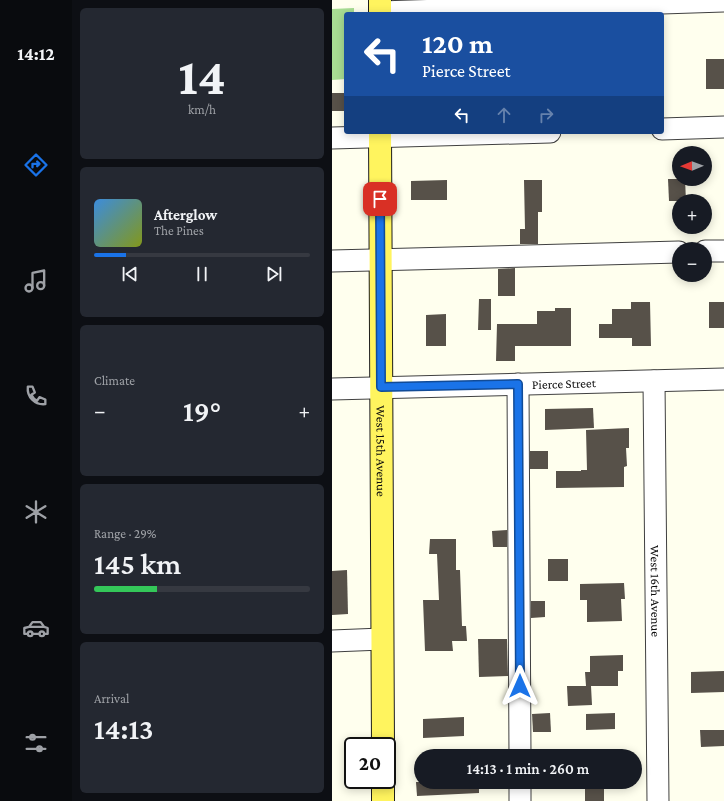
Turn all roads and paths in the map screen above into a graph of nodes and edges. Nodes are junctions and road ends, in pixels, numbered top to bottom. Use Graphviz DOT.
graph roads {
  1 [pos="724,1"];
  2 [pos="380,9"];
  3 [pos="724,127"];
  4 [pos="664,129"];
  5 [pos="380,134"];
  6 [pos="332,138"];
  7 [pos="712,251"];
  8 [pos="724,251"];
  9 [pos="672,252"];
  10 [pos="332,261"];
  11 [pos="381,261"];
  12 [pos="724,379"];
  13 [pos="654,381"];
  14 [pos="518,384"];
  15 [pos="381,387"];
  16 [pos="332,389"];
  17 [pos="382,639"];
  18 [pos="332,641"];
  19 [pos="383,737"];
  20 [pos="520,749"];
  21 [pos="383,789"];
  22 [pos="520,789"];
  23 [pos="383,801"];
  24 [pos="520,801"];
  25 [pos="658,801"];
  1 -- 2 [label="street"];
  3 -- 4 [label="street"];
  5 -- 6 [label="street"];
  5 -- 11 [label="main road, West 15th Avenue"];
  7 -- 8 [label="street"];
  9 -- 11 [label="street"];
  10 -- 11 [label="street"];
  11 -- 15 [label="main road, West 15th Avenue"];
  12 -- 13 [label="street, Pierce Street"];
  13 -- 14 [label="street, Pierce Street"];
  13 -- 25 [label="street, West 16th Avenue"];
  14 -- 15 [label="street, Pierce Street"];
  14 -- 20 [label="street"];
  15 -- 16 [label="street, Pierce Street"];
  15 -- 17 [label="main road, West 15th Avenue"];
  17 -- 18 [label="street"];
  17 -- 19 [label="main road, West 15th Avenue"];
  21 -- 23 [label="main road"];
  22 -- 24 [label="street"];
}
